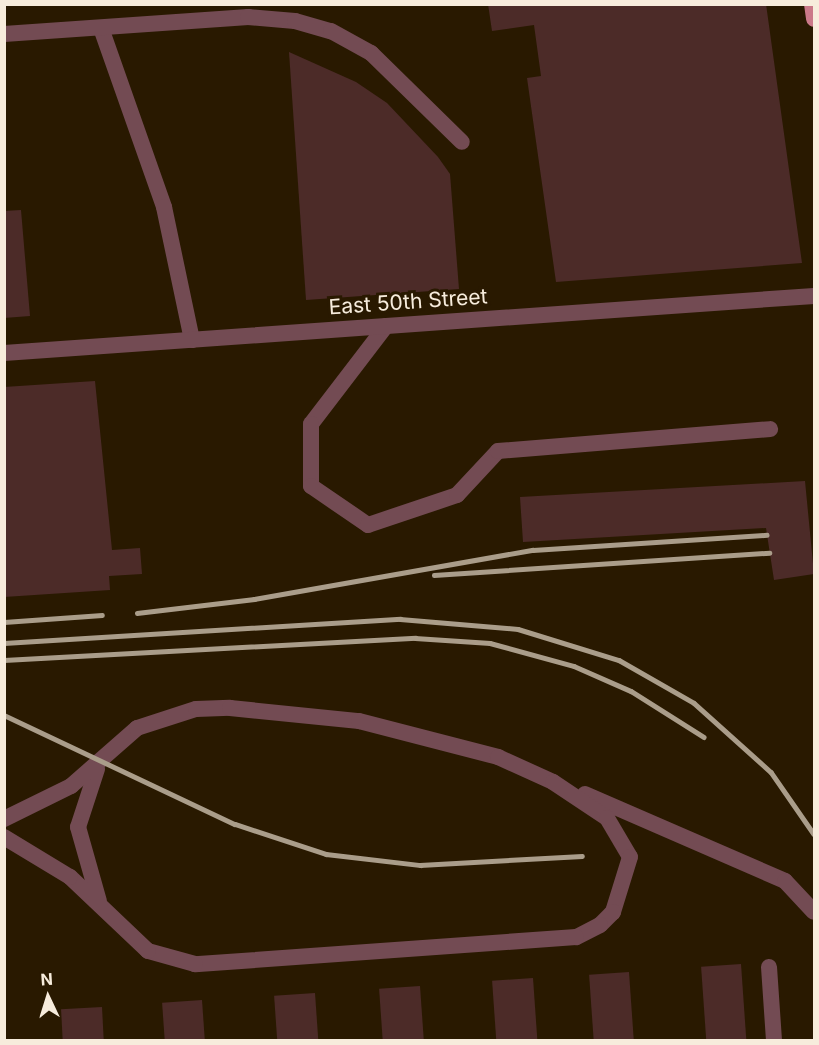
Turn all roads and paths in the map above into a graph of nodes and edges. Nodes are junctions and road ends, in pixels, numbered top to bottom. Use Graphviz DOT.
graph roads {
  1 [pos="813,4"];
  2 [pos="814,19"];
  3 [pos="101,28"];
  4 [pos="4,34"];
  5 [pos="462,142"];
  6 [pos="814,296"];
  7 [pos="386,326"];
  8 [pos="192,340"];
  9 [pos="4,353"];
  10 [pos="770,429"];
  11 [pos="101,760"];
  12 [pos="553,782"];
  13 [pos="4,819"];
  14 [pos="4,837"];
  15 [pos="100,905"];
  16 [pos="814,912"];
  17 [pos="769,967"];
  18 [pos="774,1041"];
  1 -- 2 [label="main road"];
  3 -- 4 [label="street"];
  3 -- 5 [label="street"];
  3 -- 8 [label="street"];
  6 -- 7 [label="street, East 50th Street"];
  7 -- 8 [label="street, East 50th Street"];
  7 -- 10 [label="street"];
  8 -- 9 [label="street, East 50th Street"];
  11 -- 12 [label="street"];
  11 -- 13 [label="street"];
  11 -- 15 [label="street"];
  12 -- 15 [label="street"];
  12 -- 16 [label="street"];
  14 -- 15 [label="street"];
  17 -- 18 [label="street"];
}
